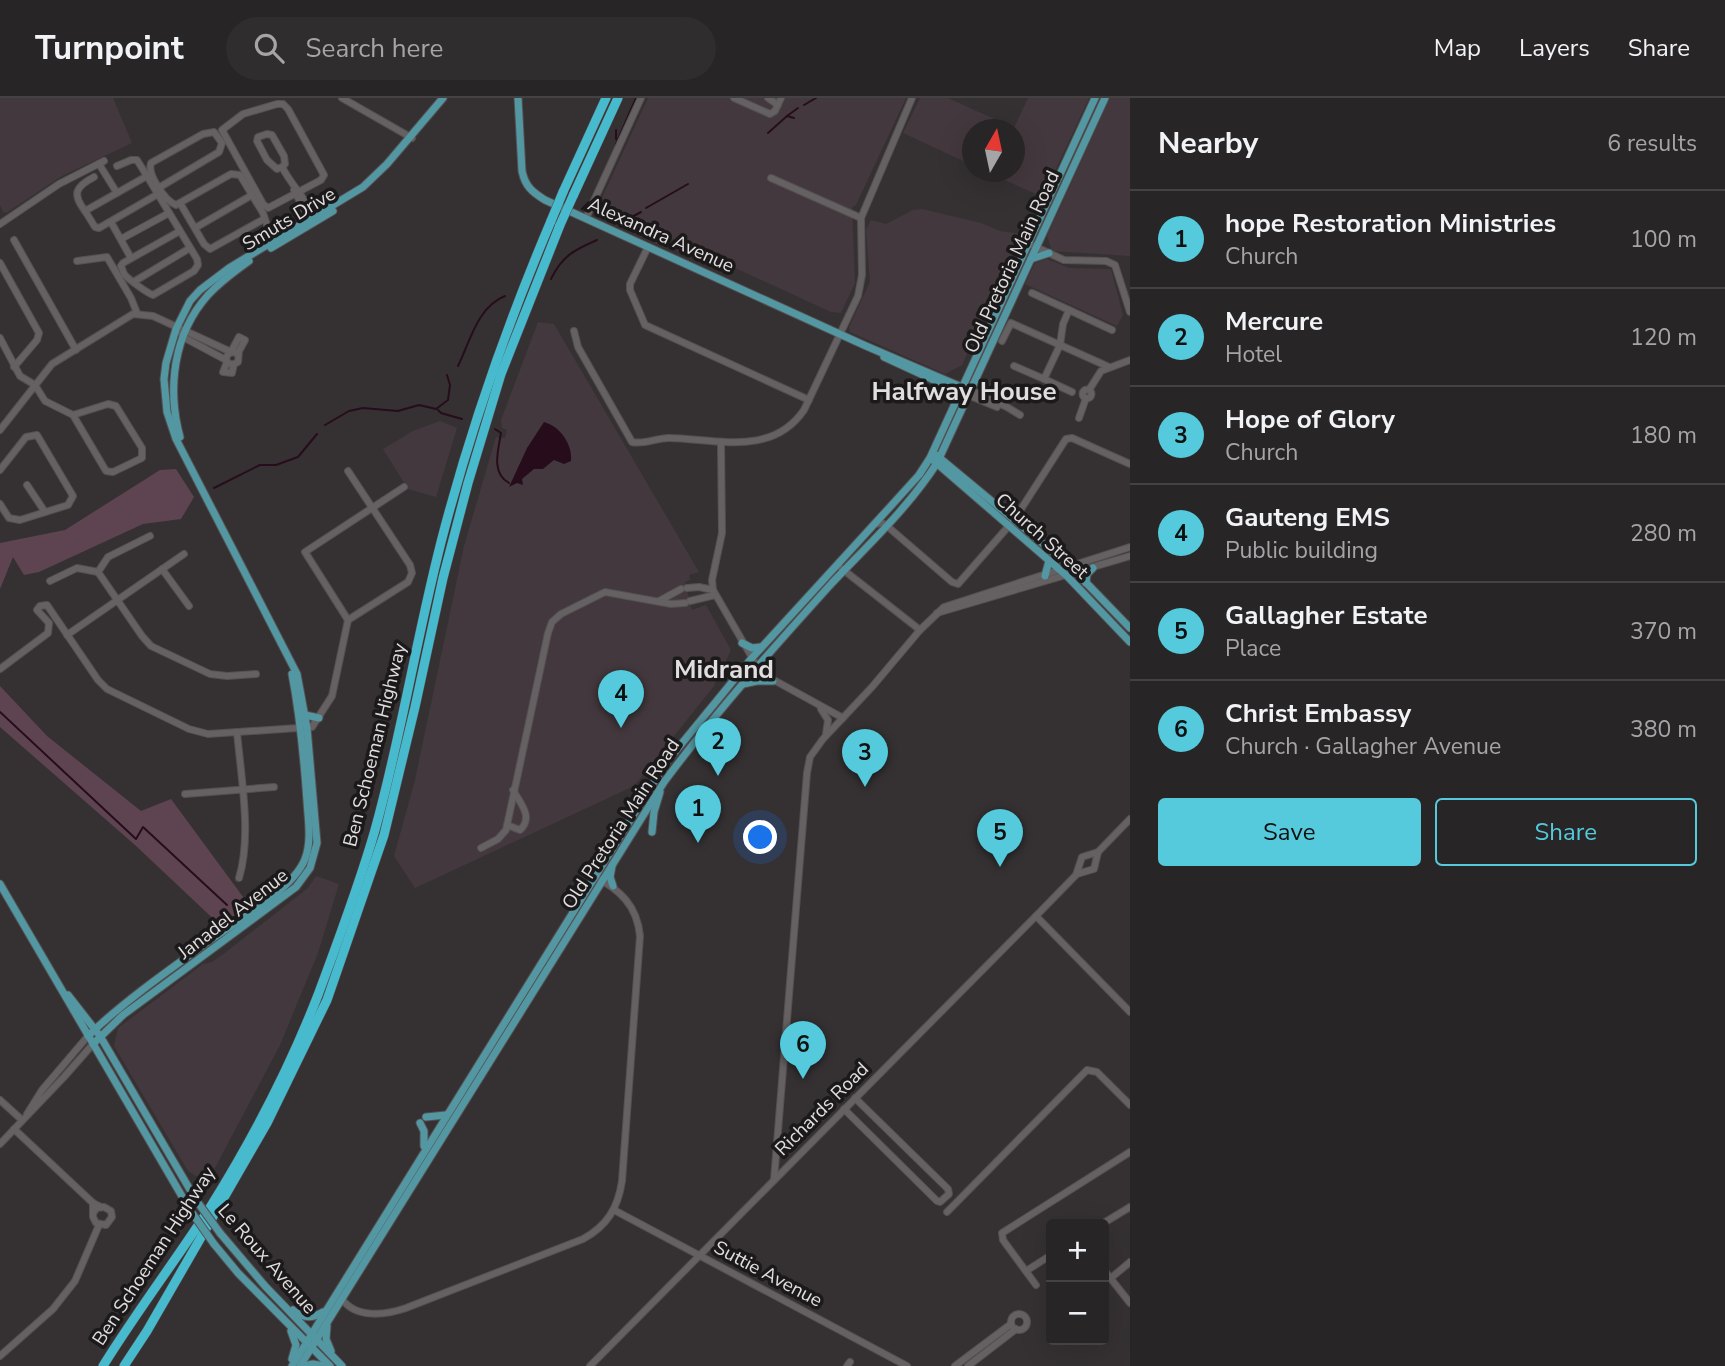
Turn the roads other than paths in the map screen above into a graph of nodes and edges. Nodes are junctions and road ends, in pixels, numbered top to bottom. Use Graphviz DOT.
graph roads {
  1 [pos="342,98"];
  2 [pos="443,98"];
  3 [pos="515,98"];
  4 [pos="606,98"];
  5 [pos="618,98"];
  6 [pos="641,98"];
  7 [pos="734,98"];
  8 [pos="768,98"];
  9 [pos="912,98"];
  10 [pos="1095,98"];
  11 [pos="1105,98"];
  12 [pos="779,102"];
  13 [pos="412,135"];
  14 [pos="117,166"];
  15 [pos="282,167"];
  16 [pos="147,176"];
  17 [pos="94,177"];
  18 [pos="771,178"];
  19 [pos="159,191"];
  20 [pos="296,191"];
  21 [pos="117,193"];
  22 [pos="252,195"];
  23 [pos="180,203"];
  24 [pos="0,211"];
  25 [pos="85,211"];
  26 [pos="169,213"];
  27 [pos="586,218"];
  28 [pos="861,218"];
  29 [pos="265,220"];
  30 [pos="312,220"];
  31 [pos="111,222"];
  32 [pos="1,223"];
  33 [pos="555,223"];
  34 [pos="195,228"];
  35 [pos="180,231"];
  36 [pos="290,231"];
  37 [pos="272,233"];
  38 [pos="1042,235"];
  39 [pos="121,239"];
  40 [pos="14,240"];
  41 [pos="1027,243"];
  42 [pos="648,247"];
  43 [pos="190,248"];
  44 [pos="1036,248"];
  45 [pos="1048,253"];
  46 [pos="250,255"];
  47 [pos="131,258"];
  48 [pos="1031,259"];
  49 [pos="77,261"];
  50 [pos="0,262"];
  51 [pos="135,281"];
  52 [pos="1032,293"];
  53 [pos="1069,310"];
  54 [pos="1130,312"];
  55 [pos="137,313"];
  56 [pos="1112,330"];
  57 [pos="574,331"];
  58 [pos="180,332"];
  59 [pos="841,334"];
  60 [pos="0,338"];
  61 [pos="1002,341"];
  62 [pos="1060,345"];
  63 [pos="866,346"];
  64 [pos="76,350"];
  65 [pos="234,354"];
  66 [pos="1130,360"];
  67 [pos="229,362"];
  68 [pos="1014,366"];
  69 [pos="14,367"];
  70 [pos="1109,367"];
  71 [pos="1044,379"];
  72 [pos="36,384"];
  73 [pos="943,385"];
  74 [pos="965,391"];
  75 [pos="1072,392"];
  76 [pos="809,400"];
  77 [pos="952,411"];
  78 [pos="73,415"];
  79 [pos="1020,415"];
  80 [pos="1079,418"];
  81 [pos="1,426"];
  82 [pos="721,443"];
  83 [pos="934,458"];
  84 [pos="1130,464"];
  85 [pos="0,469"];
  86 [pos="348,471"];
  87 [pos="27,485"];
  88 [pos="404,486"];
  89 [pos="0,504"];
  90 [pos="373,508"];
  91 [pos="45,512"];
  92 [pos="1014,520"];
  93 [pos="875,524"];
  94 [pos="887,526"];
  95 [pos="1008,527"];
  96 [pos="150,536"];
  97 [pos="1130,547"];
  98 [pos="184,554"];
  99 [pos="1130,556"];
  100 [pos="1049,561"];
  101 [pos="837,564"];
  102 [pos="1093,568"];
  103 [pos="162,569"];
  104 [pos="1074,570"];
  105 [pos="845,571"];
  106 [pos="98,572"];
  107 [pos="1064,573"];
  108 [pos="1045,576"];
  109 [pos="50,581"];
  110 [pos="1086,583"];
  111 [pos="686,588"];
  112 [pos="714,592"];
  113 [pos="117,601"];
  114 [pos="659,601"];
  115 [pos="690,601"];
  116 [pos="189,606"];
  117 [pos="937,613"];
  118 [pos="348,620"];
  119 [pos="1130,628"];
  120 [pos="920,630"];
  121 [pos="67,635"];
  122 [pos="1130,642"];
  123 [pos="742,643"];
  124 [pos="762,646"];
  125 [pos="289,656"];
  126 [pos="751,659"];
  127 [pos="757,667"];
  128 [pos="0,668"];
  129 [pos="256,674"];
  130 [pos="773,681"];
  131 [pos="743,684"];
  132 [pos="817,705"];
  133 [pos="305,715"];
  134 [pos="319,718"];
  135 [pos="843,719"];
  136 [pos="304,728"];
  137 [pos="237,732"];
  138 [pos="823,739"];
  139 [pos="664,782"];
  140 [pos="274,787"];
  141 [pos="242,790"];
  142 [pos="513,790"];
  143 [pos="185,794"];
  144 [pos="1130,819"];
  145 [pos="506,825"];
  146 [pos="652,832"];
  147 [pos="481,848"];
  148 [pos="1092,858"];
  149 [pos="614,859"];
  150 [pos="1080,871"];
  151 [pos="239,878"];
  152 [pos="597,878"];
  153 [pos="0,884"];
  154 [pos="614,886"];
  155 [pos="1036,916"];
  156 [pos="62,990"];
  157 [pos="1130,1012"];
  158 [pos="97,1032"];
  159 [pos="88,1035"];
  160 [pos="93,1044"];
  161 [pos="855,1098"];
  162 [pos="0,1100"];
  163 [pos="1130,1105"];
  164 [pos="844,1109"];
  165 [pos="446,1115"];
  166 [pos="24,1117"];
  167 [pos="426,1117"];
  168 [pos="420,1123"];
  169 [pos="14,1129"];
  170 [pos="0,1144"];
  171 [pos="1130,1152"];
  172 [pos="421,1153"];
  173 [pos="774,1180"];
  174 [pos="97,1205"];
  175 [pos="1130,1208"];
  176 [pos="614,1210"];
  177 [pos="947,1212"];
  178 [pos="1109,1220"];
  179 [pos="99,1225"];
  180 [pos="700,1255"];
  181 [pos="1046,1258"];
  182 [pos="1130,1262"];
  183 [pos="1026,1271"];
  184 [pos="1109,1276"];
  185 [pos="1111,1278"];
  186 [pos="1036,1285"];
  187 [pos="275,1297"];
  188 [pos="342,1299"];
  189 [pos="1130,1303"];
  190 [pos="331,1310"];
  191 [pos="285,1322"];
  192 [pos="314,1337"];
  193 [pos="309,1345"];
  194 [pos="0,1356"];
  195 [pos="967,1357"];
  196 [pos="335,1358"];
  197 [pos="970,1365"];
  198 [pos="101,1366"];
  199 [pos="126,1366"];
  200 [pos="290,1366"];
  201 [pos="302,1366"];
  202 [pos="324,1366"];
  203 [pos="330,1366"];
  204 [pos="342,1366"];
  205 [pos="590,1366"];
  206 [pos="907,1366"];
  207 [pos="955,1366"];
  1 -- 13 [label="street"];
  2 -- 13 [label="main road, Smuts Drive"];
  3 -- 27 [label="main road, Alexandra Avenue"];
  4 -- 33 [label="highway, Ben Schoeman Highway, bridge"];
  5 -- 33 [label="highway, Ben Schoeman Highway, bridge"];
  6 -- 27 [label="street"];
  7 -- 12 [label="street"];
  8 -- 12 [label="street"];
  9 -- 28 [label="street"];
  10 -- 41 [label="main road, Old Pretoria Main Road"];
  11 -- 38 [label="main road, Old Pretoria Main Road"];
  13 -- 30 [label="main road, Smuts Drive"];
  14 -- 16 [label="street"];
  15 -- 15 [label="street"];
  15 -- 20 [label="street"];
  16 -- 19 [label="street"];
  16 -- 21 [label="street"];
  17 -- 25 [label="street"];
  18 -- 28 [label="street"];
  19 -- 19 [label="street"];
  19 -- 23 [label="street"];
  19 -- 26 [label="street"];
  19 -- 31 [label="street"];
  20 -- 20 [label="street"];
  20 -- 30 [label="street"];
  21 -- 25 [label="street"];
  21 -- 32 [label="street"];
  22 -- 23 [label="street"];
  22 -- 29 [label="street"];
  22 -- 34 [label="street"];
  23 -- 34 [label="street"];
  24 -- 32 [label="street"];
  25 -- 31 [label="street"];
  26 -- 35 [label="street"];
  26 -- 39 [label="street"];
  27 -- 42 [label="main road, Alexandra Avenue"];
  28 -- 59 [label="street"];
  29 -- 34 [label="street"];
  29 -- 37 [label="street"];
  30 -- 36 [label="main road, Smuts Drive"];
  30 -- 58 [label="main road, Smuts Drive"];
  31 -- 39 [label="street"];
  33 -- 198 [label="highway, Ben Schoeman Highway"];
  33 -- 199 [label="highway, Ben Schoeman Highway"];
  35 -- 43 [label="street"];
  35 -- 47 [label="street"];
  36 -- 37 [label="street"];
  36 -- 46 [label="main road, Smuts Drive"];
  37 -- 46 [label="street"];
  38 -- 44 [label="main road, Old Pretoria Main Road"];
  38 -- 45 [label="main road"];
  39 -- 47 [label="street"];
  40 -- 64 [label="street"];
  41 -- 44 [label="street"];
  41 -- 74 [label="main road, Old Pretoria Main Road"];
  42 -- 59 [label="main road, Alexandra Avenue"];
  42 -- 76 [label="street"];
  43 -- 51 [label="street"];
  43 -- 51 [label="street"];
  44 -- 45 [label="street"];
  44 -- 48 [label="main road, Old Pretoria Main Road"];
  45 -- 48 [label="main road"];
  45 -- 54 [label="street"];
  46 -- 58 [label="main road, Smuts Drive"];
  47 -- 51 [label="street"];
  48 -- 74 [label="main road, Old Pretoria Main Road"];
  49 -- 55 [label="street"];
  50 -- 69 [label="street"];
  52 -- 53 [label="street"];
  53 -- 56 [label="street"];
  53 -- 62 [label="street"];
  55 -- 58 [label="street"];
  55 -- 64 [label="street"];
  57 -- 82 [label="street"];
  58 -- 65 [label="street"];
  58 -- 67 [label="street"];
  58 -- 125 [label="main road, Janadel Avenue"];
  59 -- 63 [label="main road, Alexandra Avenue"];
  59 -- 76 [label="street"];
  60 -- 69 [label="street"];
  61 -- 62 [label="street"];
  62 -- 70 [label="street"];
  62 -- 71 [label="street"];
  63 -- 73 [label="main road, Alexandra Avenue"];
  63 -- 74 [label="main road, Alexandra Avenue"];
  64 -- 72 [label="street"];
  65 -- 67 [label="street"];
  65 -- 67 [label="street"];
  66 -- 70 [label="street"];
  68 -- 71 [label="street"];
  69 -- 72 [label="street"];
  70 -- 80 [label="street"];
  71 -- 75 [label="street"];
  72 -- 78 [label="street"];
  72 -- 81 [label="street"];
  73 -- 74 [label="main road, Alexandra Avenue"];
  73 -- 77 [label="main road"];
  74 -- 77 [label="main road, Old Pretoria Main Road"];
  74 -- 79 [label="street, Alexandra Avenue"];
  74 -- 83 [label="main road, Old Pretoria Main Road"];
  76 -- 82 [label="street"];
  77 -- 83 [label="main road, Old Pretoria Main Road"];
  78 -- 78 [label="street"];
  82 -- 112 [label="street"];
  83 -- 92 [label="main road, Church Street"];
  83 -- 93 [label="main road, Old Pretoria Main Road"];
  83 -- 94 [label="main road, Old Pretoria Main Road"];
  83 -- 95 [label="main road, Church Street"];
  84 -- 92 [label="street"];
  85 -- 91 [label="street"];
  86 -- 90 [label="street"];
  87 -- 91 [label="street"];
  88 -- 90 [label="street"];
  89 -- 91 [label="street"];
  90 -- 118 [label="street"];
  90 -- 118 [label="street"];
  92 -- 95 [label="street"];
  92 -- 104 [label="main road, Church Street"];
  93 -- 94 [label="street"];
  93 -- 101 [label="main road, Old Pretoria Main Road"];
  94 -- 95 [label="street"];
  94 -- 105 [label="main road, Old Pretoria Main Road"];
  95 -- 100 [label="main road, Church Street"];
  96 -- 106 [label="street"];
  97 -- 104 [label="street"];
  98 -- 103 [label="street"];
  99 -- 102 [label="street"];
  100 -- 107 [label="main road, Church Street"];
  100 -- 108 [label="main road"];
  101 -- 105 [label="street"];
  101 -- 124 [label="main road, Old Pretoria Main Road"];
  102 -- 104 [label="street"];
  102 -- 110 [label="main road"];
  103 -- 113 [label="street"];
  103 -- 116 [label="street"];
  104 -- 107 [label="street"];
  104 -- 110 [label="main road, Church Street"];
  105 -- 120 [label="street"];
  105 -- 127 [label="main road, Old Pretoria Main Road"];
  106 -- 109 [label="street"];
  106 -- 113 [label="street"];
  107 -- 108 [label="street"];
  107 -- 117 [label="street"];
  107 -- 122 [label="main road, Church Street"];
  108 -- 117 [label="street"];
  110 -- 119 [label="main road, Church Street"];
  111 -- 112 [label="street"];
  111 -- 114 [label="street"];
  111 -- 115 [label="street"];
  112 -- 115 [label="street"];
  112 -- 123 [label="street"];
  113 -- 121 [label="street"];
  113 -- 129 [label="street"];
  114 -- 115 [label="street"];
  114 -- 142 [label="street"];
  117 -- 120 [label="street"];
  118 -- 134 [label="street"];
  120 -- 135 [label="street"];
  121 -- 128 [label="street"];
  121 -- 137 [label="street"];
  123 -- 124 [label="main road"];
  123 -- 126 [label="street"];
  124 -- 126 [label="main road, Old Pretoria Main Road"];
  125 -- 133 [label="main road, Janadel Avenue"];
  125 -- 136 [label="main road, Janadel Avenue"];
  126 -- 127 [label="street"];
  126 -- 152 [label="main road, Old Pretoria Main Road"];
  127 -- 130 [label="street"];
  127 -- 131 [label="main road, Old Pretoria Main Road"];
  130 -- 131 [label="main road"];
  130 -- 132 [label="street"];
  131 -- 139 [label="main road, Old Pretoria Main Road"];
  132 -- 135 [label="street"];
  132 -- 138 [label="street"];
  133 -- 134 [label="main road"];
  133 -- 136 [label="main road, Janadel Avenue"];
  134 -- 136 [label="street"];
  135 -- 138 [label="street"];
  136 -- 137 [label="street"];
  136 -- 158 [label="main road, Janadel Avenue"];
  137 -- 141 [label="street"];
  138 -- 173 [label="street"];
  139 -- 146 [label="main road"];
  139 -- 149 [label="main road, Old Pretoria Main Road"];
  140 -- 141 [label="street"];
  141 -- 143 [label="street"];
  141 -- 151 [label="street"];
  142 -- 145 [label="street"];
  142 -- 145 [label="street"];
  144 -- 148 [label="street"];
  145 -- 147 [label="street"];
  148 -- 150 [label="street"];
  148 -- 150 [label="street"];
  149 -- 152 [label="main road, Old Pretoria Main Road"];
  149 -- 154 [label="main road"];
  150 -- 155 [label="street, Richards Road"];
  152 -- 154 [label="street"];
  152 -- 165 [label="main road, Old Pretoria Main Road"];
  152 -- 188 [label="main road, Old Pretoria Main Road"];
  153 -- 156 [label="main road, Le Roux Avenue"];
  154 -- 176 [label="street"];
  155 -- 157 [label="street"];
  155 -- 161 [label="street, Richards Road"];
  156 -- 158 [label="main road, Le Roux Avenue"];
  156 -- 159 [label="main road, Le Roux Avenue"];
  158 -- 159 [label="main road"];
  158 -- 160 [label="main road"];
  158 -- 187 [label="main road, Le Roux Avenue, bridge"];
  159 -- 160 [label="main road, Le Roux Avenue"];
  159 -- 166 [label="street"];
  160 -- 166 [label="street"];
  160 -- 191 [label="main road, Le Roux Avenue, bridge"];
  161 -- 164 [label="street, Richards Road"];
  161 -- 164 [label="street"];
  162 -- 166 [label="street"];
  163 -- 177 [label="street"];
  164 -- 173 [label="street, Richards Road"];
  165 -- 167 [label="main road"];
  165 -- 172 [label="main road, Old Pretoria Main Road"];
  166 -- 169 [label="street"];
  168 -- 172 [label="main road"];
  169 -- 170 [label="street"];
  169 -- 174 [label="street"];
  171 -- 183 [label="street"];
  172 -- 190 [label="main road, Old Pretoria Main Road"];
  173 -- 180 [label="street, Richards Road"];
  174 -- 179 [label="street"];
  174 -- 179 [label="street"];
  175 -- 178 [label="street"];
  176 -- 180 [label="street, Suttie Avenue"];
  176 -- 188 [label="street"];
  179 -- 194 [label="street"];
  180 -- 205 [label="street, Richards Road"];
  180 -- 206 [label="street, Suttie Avenue"];
  181 -- 183 [label="street"];
  182 -- 185 [label="street"];
  183 -- 186 [label="street"];
  184 -- 185 [label="street"];
  185 -- 189 [label="street"];
  187 -- 190 [label="main road"];
  187 -- 192 [label="main road, Le Roux Avenue"];
  188 -- 190 [label="main road, Old Pretoria Main Road"];
  190 -- 192 [label="main road, Old Pretoria Main Road"];
  190 -- 196 [label="main road"];
  191 -- 193 [label="main road, Le Roux Avenue"];
  191 -- 200 [label="main road"];
  192 -- 193 [label="main road, Old Pretoria Main Road"];
  192 -- 196 [label="main road, Le Roux Avenue"];
  193 -- 200 [label="main road, Old Pretoria Main Road"];
  193 -- 201 [label="main road, Old Pretoria Main Road"];
  193 -- 203 [label="main road, Le Roux Avenue"];
  195 -- 197 [label="street"];
  195 -- 197 [label="street"];
  195 -- 207 [label="street"];
  196 -- 204 [label="main road, Le Roux Avenue"];
  201 -- 202 [label="main road"];
}
